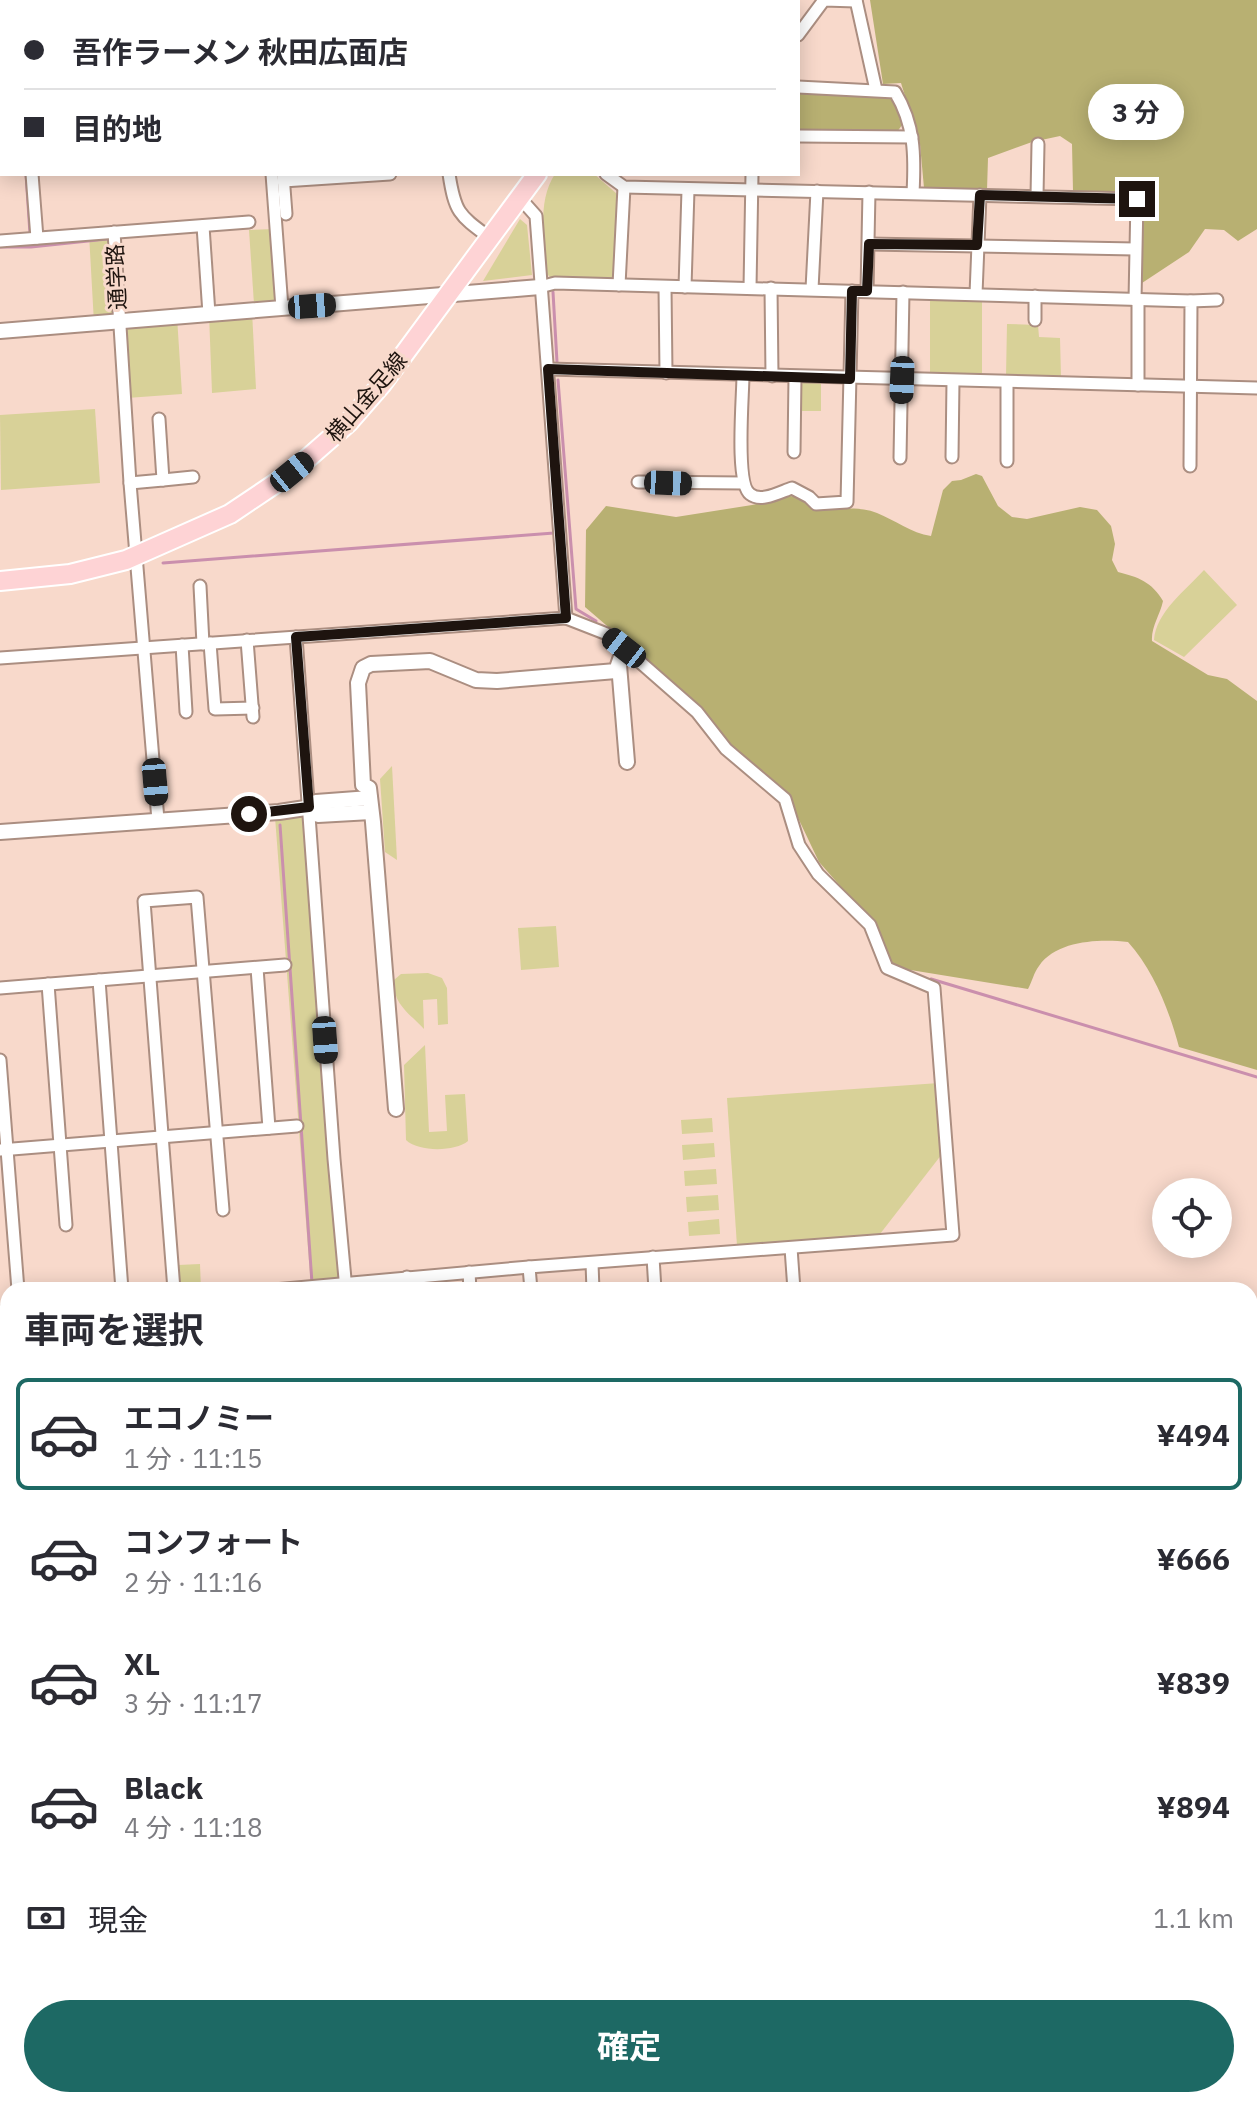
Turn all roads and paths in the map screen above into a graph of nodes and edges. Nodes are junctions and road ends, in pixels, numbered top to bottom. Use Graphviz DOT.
graph roads {
  1 [pos="856,0"];
  2 [pos="800,32"];
  3 [pos="800,87"];
  4 [pos="876,90"];
  5 [pos="800,136"];
  6 [pos="912,137"];
  7 [pos="1038,144"];
  8 [pos="32,176"];
  9 [pos="272,176"];
  10 [pos="336,176"];
  11 [pos="449,176"];
  12 [pos="536,176"];
  13 [pos="609,176"];
  14 [pos="752,176"];
  15 [pos="283,178"];
  16 [pos="624,187"];
  17 [pos="752,189"];
  18 [pos="688,190"];
  19 [pos="817,191"];
  20 [pos="869,192"];
  21 [pos="913,193"];
  22 [pos="980,195"];
  23 [pos="1037,196"];
  24 [pos="520,198"];
  25 [pos="286,214"];
  26 [pos="249,222"];
  27 [pos="203,226"];
  28 [pos="114,232"];
  29 [pos="33,238"];
  30 [pos="490,238"];
  31 [pos="0,241"];
  32 [pos="869,244"];
  33 [pos="977,245"];
  34 [pos="1135,249"];
  35 [pos="619,285"];
  36 [pos="540,287"];
  37 [pos="665,287"];
  38 [pos="685,287"];
  39 [pos="750,288"];
  40 [pos="771,288"];
  41 [pos="812,289"];
  42 [pos="852,291"];
  43 [pos="867,291"];
  44 [pos="903,292"];
  45 [pos="976,294"];
  46 [pos="445,296"];
  47 [pos="1035,296"];
  48 [pos="1137,300"];
  49 [pos="1217,300"];
  50 [pos="1190,301"];
  51 [pos="282,308"];
  52 [pos="209,314"];
  53 [pos="1035,320"];
  54 [pos="121,321"];
  55 [pos="0,331"];
  56 [pos="548,369"];
  57 [pos="666,373"];
  58 [pos="743,375"];
  59 [pos="772,376"];
  60 [pos="795,377"];
  61 [pos="850,379"];
  62 [pos="902,380"];
  63 [pos="953,381"];
  64 [pos="1007,383"];
  65 [pos="1138,385"];
  66 [pos="1192,385"];
  67 [pos="1257,388"];
  68 [pos="159,419"];
  69 [pos="794,452"];
  70 [pos="952,457"];
  71 [pos="900,458"];
  72 [pos="1007,461"];
  73 [pos="1190,466"];
  74 [pos="193,477"];
  75 [pos="163,480"];
  76 [pos="638,482"];
  77 [pos="132,483"];
  78 [pos="743,483"];
  79 [pos="137,553"];
  80 [pos="0,571"];
  81 [pos="0,581"];
  82 [pos="200,586"];
  83 [pos="566,618"];
  84 [pos="296,637"];
  85 [pos="247,640"];
  86 [pos="206,643"];
  87 [pos="182,645"];
  88 [pos="143,647"];
  89 [pos="624,648"];
  90 [pos="0,658"];
  91 [pos="619,665"];
  92 [pos="186,712"];
  93 [pos="627,762"];
  94 [pos="371,805"];
  95 [pos="310,807"];
  96 [pos="158,820"];
  97 [pos="0,832"];
  98 [pos="285,965"];
  99 [pos="257,968"];
  100 [pos="204,972"];
  101 [pos="151,976"];
  102 [pos="99,980"];
  103 [pos="48,984"];
  104 [pos="0,988"];
  105 [pos="0,1060"];
  106 [pos="396,1109"];
  107 [pos="297,1126"];
  108 [pos="269,1128"];
  109 [pos="217,1132"];
  110 [pos="163,1136"];
  111 [pos="112,1140"];
  112 [pos="61,1146"];
  113 [pos="4,1150"];
  114 [pos="223,1210"];
  115 [pos="66,1225"];
  116 [pos="791,1248"];
  117 [pos="653,1257"];
  118 [pos="592,1263"];
  119 [pos="529,1267"];
  120 [pos="469,1272"];
  121 [pos="17,1282"];
  122 [pos="121,1282"];
  123 [pos="173,1282"];
  124 [pos="345,1282"];
  125 [pos="418,1282"];
  126 [pos="470,1282"];
  127 [pos="530,1282"];
  128 [pos="593,1282"];
  129 [pos="655,1282"];
  130 [pos="793,1282"];
  131 [pos="0,1754"];
  132 [pos="0,1770"];
  1 -- 2 [label="street"];
  1 -- 4 [label="street"];
  3 -- 4 [label="street"];
  4 -- 6 [label="street"];
  5 -- 6 [label="street"];
  6 -- 21 [label="street"];
  7 -- 23 [label="street"];
  8 -- 29 [label="street"];
  9 -- 51 [label="street"];
  10 -- 15 [label="street"];
  11 -- 30 [label="street"];
  12 -- 24 [label="main road, 横山金足線"];
  13 -- 16 [label="street"];
  14 -- 17 [label="street"];
  15 -- 25 [label="street"];
  16 -- 18 [label="street"];
  16 -- 35 [label="street"];
  17 -- 18 [label="street"];
  17 -- 19 [label="street"];
  17 -- 39 [label="street"];
  18 -- 38 [label="street"];
  19 -- 20 [label="street"];
  19 -- 41 [label="street"];
  20 -- 21 [label="street"];
  20 -- 32 [label="street"];
  21 -- 22 [label="street"];
  22 -- 23 [label="street"];
  22 -- 33 [label="street"];
  23 -- 34 [label="street"];
  24 -- 30 [label="main road, 横山金足線"];
  24 -- 36 [label="street"];
  26 -- 27 [label="street"];
  27 -- 28 [label="street"];
  27 -- 52 [label="street"];
  28 -- 29 [label="street"];
  28 -- 54 [label="street, 通学路"];
  29 -- 31 [label="street"];
  30 -- 46 [label="main road, 横山金足線"];
  32 -- 33 [label="street"];
  32 -- 43 [label="street"];
  33 -- 34 [label="street"];
  33 -- 45 [label="street"];
  34 -- 48 [label="street"];
  35 -- 36 [label="street"];
  35 -- 37 [label="street"];
  36 -- 46 [label="street"];
  36 -- 56 [label="street"];
  37 -- 38 [label="street"];
  37 -- 57 [label="street"];
  38 -- 39 [label="street"];
  39 -- 40 [label="street"];
  40 -- 41 [label="street"];
  40 -- 59 [label="street"];
  41 -- 42 [label="street"];
  42 -- 43 [label="street"];
  42 -- 61 [label="street"];
  43 -- 44 [label="street"];
  44 -- 45 [label="street"];
  44 -- 62 [label="street"];
  45 -- 47 [label="street"];
  46 -- 51 [label="street"];
  46 -- 79 [label="main road, 横山金足線"];
  47 -- 48 [label="street"];
  47 -- 53 [label="street"];
  48 -- 50 [label="street"];
  48 -- 65 [label="street"];
  49 -- 50 [label="street"];
  50 -- 66 [label="street"];
  51 -- 52 [label="street"];
  52 -- 54 [label="street"];
  54 -- 55 [label="street"];
  54 -- 77 [label="street, 通学路"];
  56 -- 57 [label="street"];
  56 -- 83 [label="street"];
  57 -- 58 [label="street"];
  58 -- 59 [label="street"];
  58 -- 78 [label="street"];
  59 -- 60 [label="street"];
  60 -- 61 [label="street"];
  60 -- 69 [label="street"];
  61 -- 62 [label="street"];
  61 -- 78 [label="street"];
  62 -- 63 [label="street"];
  62 -- 71 [label="street"];
  63 -- 64 [label="street"];
  63 -- 70 [label="street"];
  64 -- 65 [label="street"];
  64 -- 72 [label="street"];
  65 -- 66 [label="street"];
  66 -- 67 [label="street"];
  66 -- 73 [label="street"];
  68 -- 75 [label="street"];
  74 -- 75 [label="street"];
  75 -- 77 [label="street"];
  76 -- 78 [label="street"];
  77 -- 79 [label="street, 通学路"];
  79 -- 80 [label="main road, 横山金足線"];
  79 -- 81 [label="main road, 横山金足線"];
  79 -- 88 [label="street, 通学路"];
  82 -- 86 [label="street"];
  83 -- 84 [label="street"];
  83 -- 89 [label="street"];
  84 -- 85 [label="street"];
  84 -- 95 [label="street"];
  85 -- 86 [label="street"];
  85 -- 86 [label="street"];
  86 -- 87 [label="street"];
  87 -- 88 [label="street"];
  87 -- 92 [label="street"];
  88 -- 90 [label="street"];
  88 -- 96 [label="street, 通学路"];
  89 -- 91 [label="street"];
  89 -- 116 [label="street"];
  91 -- 93 [label="street"];
  91 -- 94 [label="street"];
  94 -- 95 [label="street"];
  94 -- 106 [label="street"];
  95 -- 96 [label="street"];
  95 -- 124 [label="street"];
  96 -- 97 [label="street"];
  98 -- 99 [label="street"];
  99 -- 100 [label="street"];
  99 -- 108 [label="street"];
  100 -- 101 [label="street"];
  100 -- 101 [label="street"];
  100 -- 109 [label="street"];
  101 -- 102 [label="street"];
  101 -- 110 [label="street"];
  102 -- 103 [label="street"];
  102 -- 111 [label="street"];
  103 -- 104 [label="street"];
  103 -- 112 [label="street"];
  105 -- 113 [label="street"];
  107 -- 108 [label="street"];
  108 -- 109 [label="street"];
  109 -- 110 [label="street"];
  109 -- 114 [label="street"];
  110 -- 111 [label="street"];
  110 -- 123 [label="street"];
  111 -- 112 [label="street"];
  111 -- 122 [label="street"];
  112 -- 113 [label="street"];
  112 -- 115 [label="street"];
  113 -- 121 [label="street"];
  116 -- 117 [label="street"];
  116 -- 130 [label="street"];
  117 -- 118 [label="street"];
  117 -- 129 [label="street"];
  118 -- 119 [label="street"];
  118 -- 128 [label="street"];
  119 -- 120 [label="street"];
  119 -- 127 [label="street"];
  120 -- 125 [label="street"];
  120 -- 126 [label="street"];
  131 -- 132 [label="street"];
}
